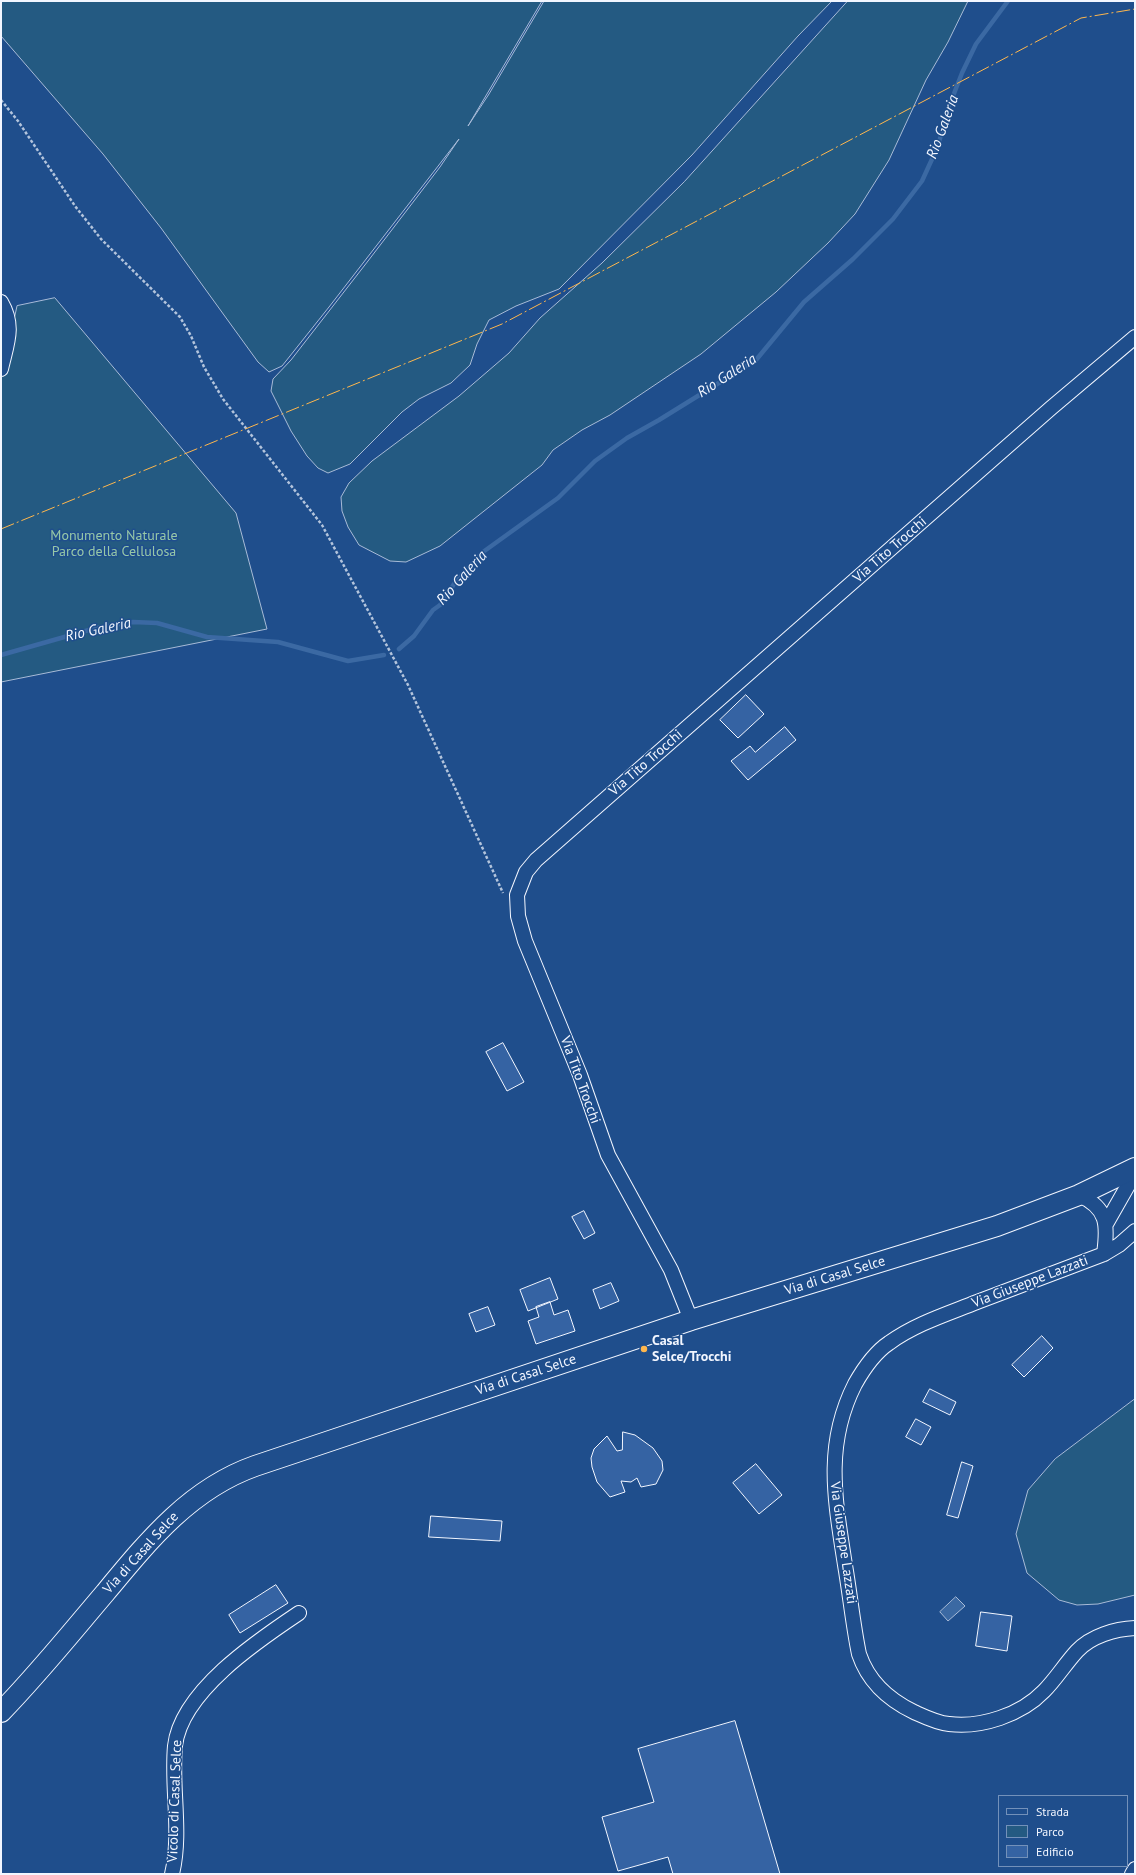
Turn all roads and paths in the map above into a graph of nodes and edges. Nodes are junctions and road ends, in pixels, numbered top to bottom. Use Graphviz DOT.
graph roads {
  1 [pos="1,100"];
  2 [pos="1,302"];
  3 [pos="1135,337"];
  4 [pos="1,369"];
  5 [pos="505,898"];
  6 [pos="1135,1168"];
  7 [pos="1135,1173"];
  8 [pos="1079,1195"];
  9 [pos="1106,1224"];
  10 [pos="1135,1231"];
  11 [pos="1104,1254"];
  12 [pos="691,1320"];
  13 [pos="298,1613"];
  14 [pos="1135,1628"];
  15 [pos="1,1712"];
  16 [pos="1135,1869"];
  17 [pos="172,1874"];
  18 [pos="1132,1874"];
  1 -- 5 [label="path"];
  2 -- 4 [label="street"];
  3 -- 12 [label="street, Via Tito Trocchi"];
  6 -- 8 [label="main road, Via di Casal Selce"];
  7 -- 9 [label="street"];
  8 -- 9 [label="street"];
  8 -- 12 [label="main road, Via di Casal Selce"];
  9 -- 11 [label="street"];
  10 -- 11 [label="street, Via Giuseppe Lazzati"];
  11 -- 14 [label="street, Via Giuseppe Lazzati"];
  12 -- 15 [label="main road, Via di Casal Selce"];
  13 -- 17 [label="street, Vicolo di Casal Selce"];
  16 -- 18 [label="street"];
}
